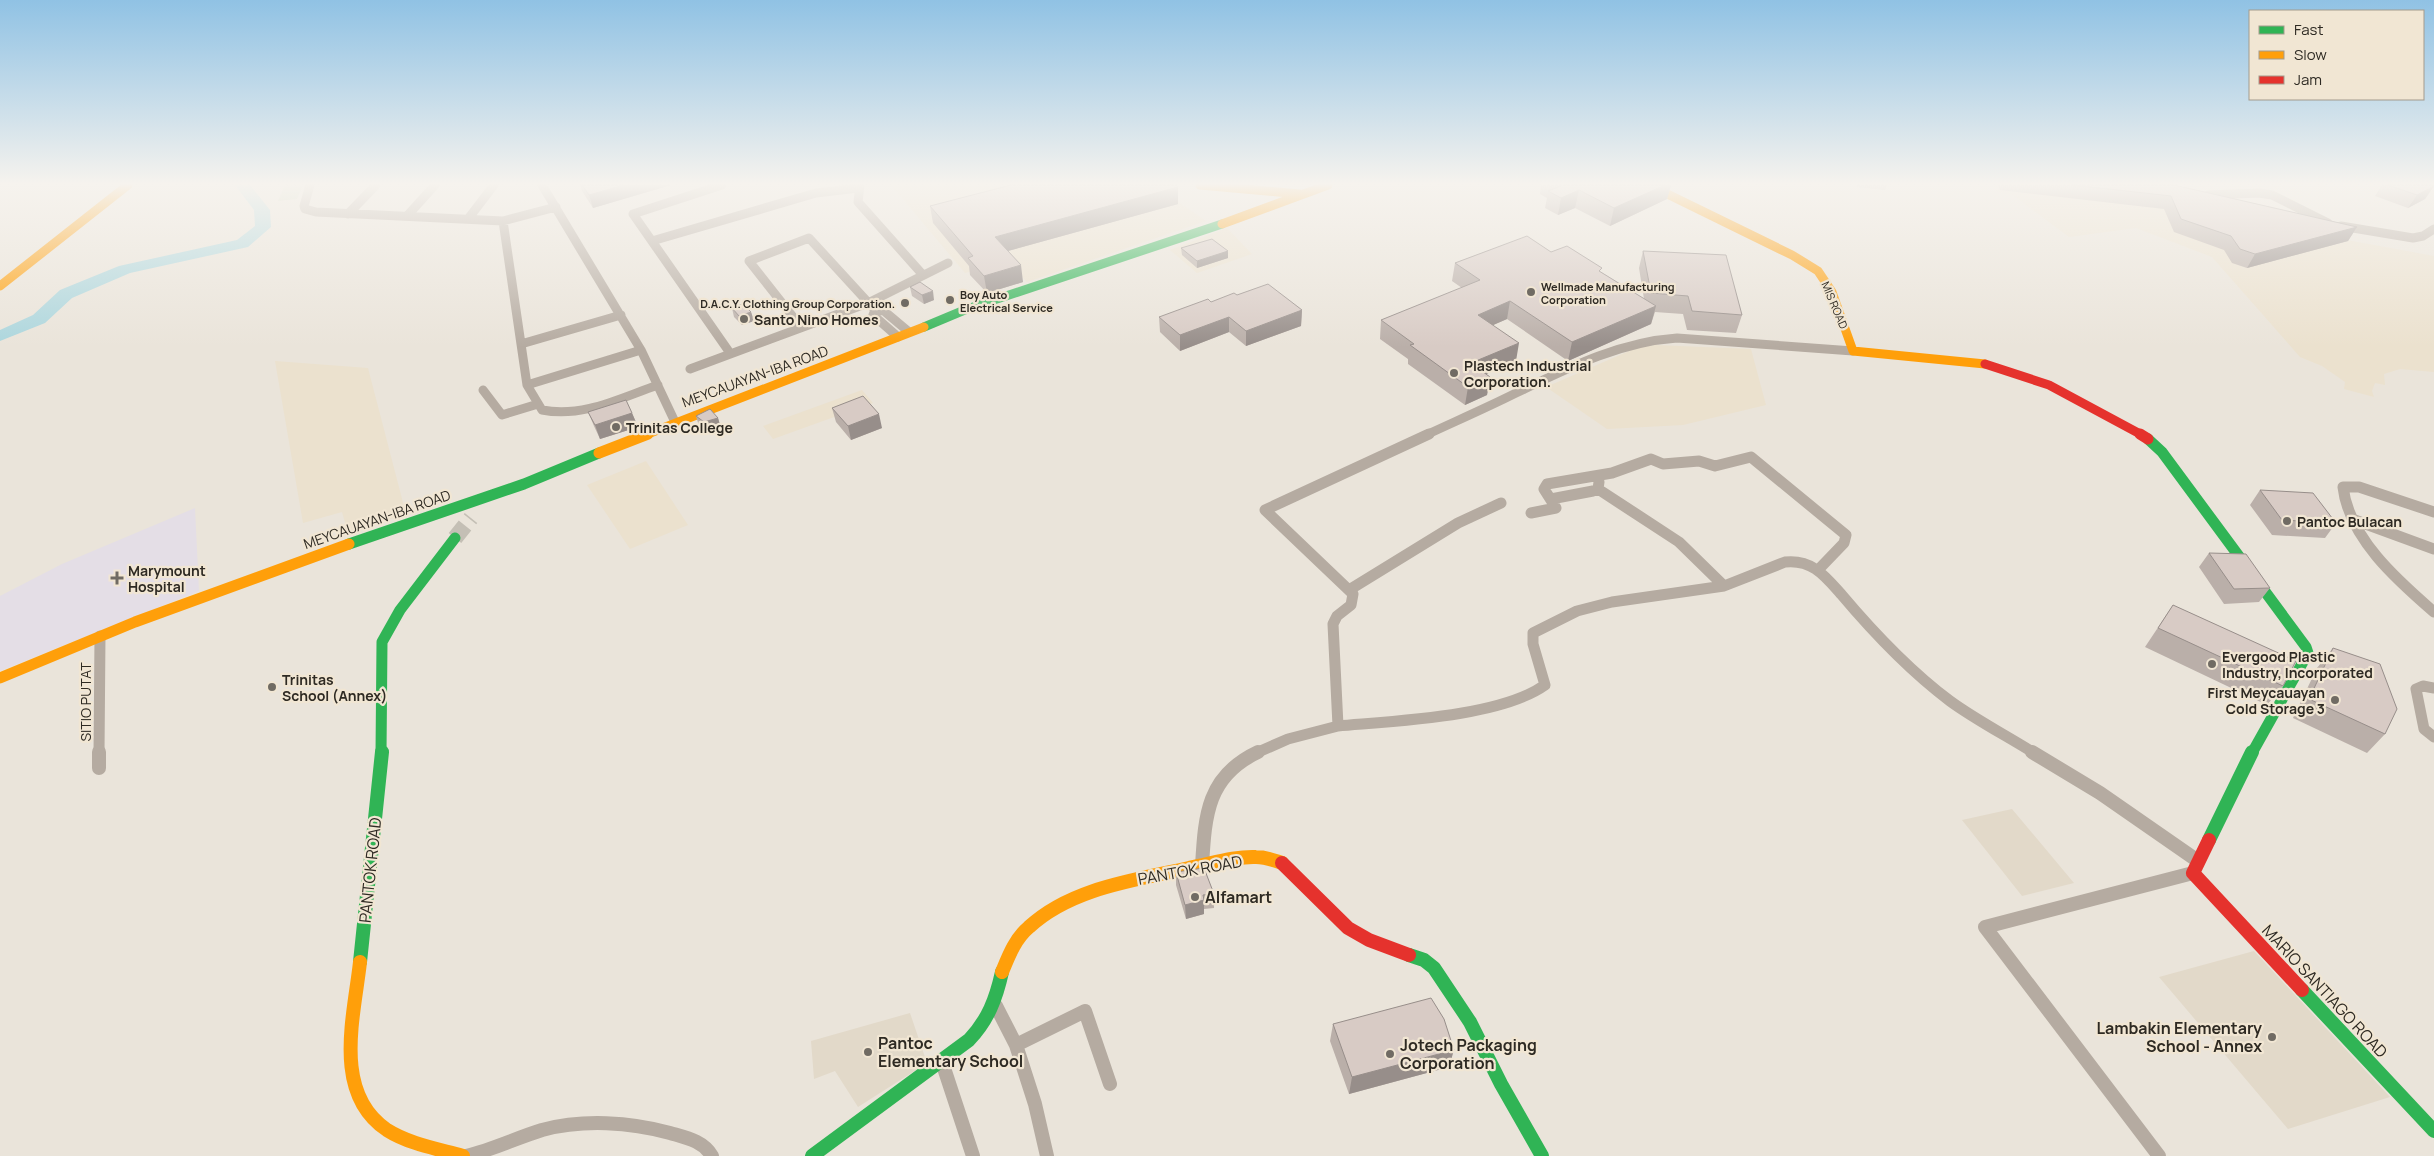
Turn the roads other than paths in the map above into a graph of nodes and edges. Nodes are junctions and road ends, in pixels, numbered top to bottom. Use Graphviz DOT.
graph roads {
  1 [pos="48,239"];
  2 [pos="60,239"];
  3 [pos="506,239"];
  4 [pos="575,239"];
  5 [pos="659,239"];
  6 [pos="807,239"];
  7 [pos="810,239"];
  8 [pos="890,239"];
  9 [pos="1175,239"];
  10 [pos="1759,239"];
  11 [pos="652,241"];
  12 [pos="948,263"];
  13 [pos="922,275"];
  14 [pos="0,278"];
  15 [pos="0,286"];
  16 [pos="868,303"];
  17 [pos="875,310"];
  18 [pos="621,315"];
  19 [pos="895,320"];
  20 [pos="884,325"];
  21 [pos="801,327"];
  22 [pos="909,332"];
  23 [pos="898,337"];
  24 [pos="521,344"];
  25 [pos="642,350"];
  26 [pos="1853,351"];
  27 [pos="730,353"];
  28 [pos="690,369"];
  29 [pos="527,385"];
  30 [pos="658,385"];
  31 [pos="483,390"];
  32 [pos="538,404"];
  33 [pos="675,422"];
  34 [pos="1600,475"];
  35 [pos="1598,489"];
  36 [pos="486,498"];
  37 [pos="1551,499"];
  38 [pos="1501,503"];
  39 [pos="476,511"];
  40 [pos="2434,512"];
  41 [pos="1531,514"];
  42 [pos="2352,519"];
  43 [pos="455,538"];
  44 [pos="2434,549"];
  45 [pos="1820,569"];
  46 [pos="1724,586"];
  47 [pos="1349,590"];
  48 [pos="2434,612"];
  49 [pos="100,636"];
  50 [pos="0,678"];
  51 [pos="2429,687"];
  52 [pos="1338,726"];
  53 [pos="2434,737"];
  54 [pos="99,768"];
  55 [pos="1202,866"];
  56 [pos="2195,867"];
  57 [pos="996,1006"];
  58 [pos="1016,1045"];
  59 [pos="942,1062"];
  60 [pos="1110,1084"];
  61 [pos="2434,1131"];
  62 [pos="436,1154"];
  63 [pos="464,1156"];
  64 [pos="712,1156"];
  65 [pos="812,1156"];
  66 [pos="973,1156"];
  67 [pos="1047,1156"];
  68 [pos="1542,1156"];
  69 [pos="2159,1156"];
  1 -- 14 [label="main road"];
  2 -- 15 [label="main road"];
  3 -- 24 [label="street"];
  4 -- 18 [label="street"];
  5 -- 11 [label="street"];
  6 -- 21 [label="street"];
  7 -- 16 [label="street"];
  8 -- 13 [label="street"];
  9 -- 22 [label="main road, MEYCAUAYAN-IBA ROAD"];
  10 -- 26 [label="main road, MIS ROAD"];
  11 -- 27 [label="street"];
  12 -- 13 [label="street"];
  13 -- 16 [label="street"];
  16 -- 17 [label="street"];
  16 -- 21 [label="street"];
  17 -- 19 [label="street"];
  17 -- 20 [label="street"];
  18 -- 24 [label="street"];
  18 -- 25 [label="street"];
  19 -- 20 [label="street"];
  19 -- 22 [label="street"];
  20 -- 23 [label="street"];
  21 -- 27 [label="street"];
  22 -- 23 [label="main road, MEYCAUAYAN-IBA ROAD"];
  23 -- 33 [label="main road, MEYCAUAYAN-IBA ROAD"];
  24 -- 29 [label="street"];
  25 -- 29 [label="street"];
  25 -- 30 [label="street"];
  26 -- 47 [label="street"];
  26 -- 56 [label="main road"];
  27 -- 28 [label="street"];
  29 -- 32 [label="street"];
  30 -- 32 [label="street"];
  30 -- 33 [label="street"];
  31 -- 32 [label="street"];
  33 -- 36 [label="main road, MEYCAUAYAN-IBA ROAD"];
  34 -- 35 [label="street"];
  34 -- 37 [label="street"];
  34 -- 45 [label="street"];
  35 -- 37 [label="street"];
  35 -- 46 [label="street"];
  36 -- 39 [label="main road"];
  36 -- 49 [label="main road, MEYCAUAYAN-IBA ROAD"];
  37 -- 41 [label="street"];
  38 -- 47 [label="street"];
  40 -- 42 [label="street"];
  42 -- 44 [label="street"];
  42 -- 48 [label="street"];
  43 -- 62 [label="main road, PANTOK ROAD"];
  45 -- 46 [label="street"];
  45 -- 56 [label="street"];
  46 -- 52 [label="street"];
  47 -- 52 [label="street"];
  49 -- 50 [label="main road, MEYCAUAYAN-IBA ROAD"];
  49 -- 54 [label="street, SITIO PUTAT"];
  51 -- 53 [label="street"];
  52 -- 55 [label="street"];
  55 -- 57 [label="main road, PANTOK ROAD"];
  55 -- 68 [label="main road, PANTOK ROAD"];
  56 -- 61 [label="main road, MARIO SANTIAGO ROAD"];
  56 -- 69 [label="street"];
  57 -- 58 [label="street"];
  57 -- 59 [label="main road, PANTOK ROAD"];
  58 -- 60 [label="street"];
  58 -- 67 [label="street"];
  59 -- 65 [label="main road, PANTOK ROAD"];
  59 -- 66 [label="street"];
  62 -- 63 [label="main road, PANTOK ROAD"];
  63 -- 64 [label="street, PANTOK ROAD"];
}
